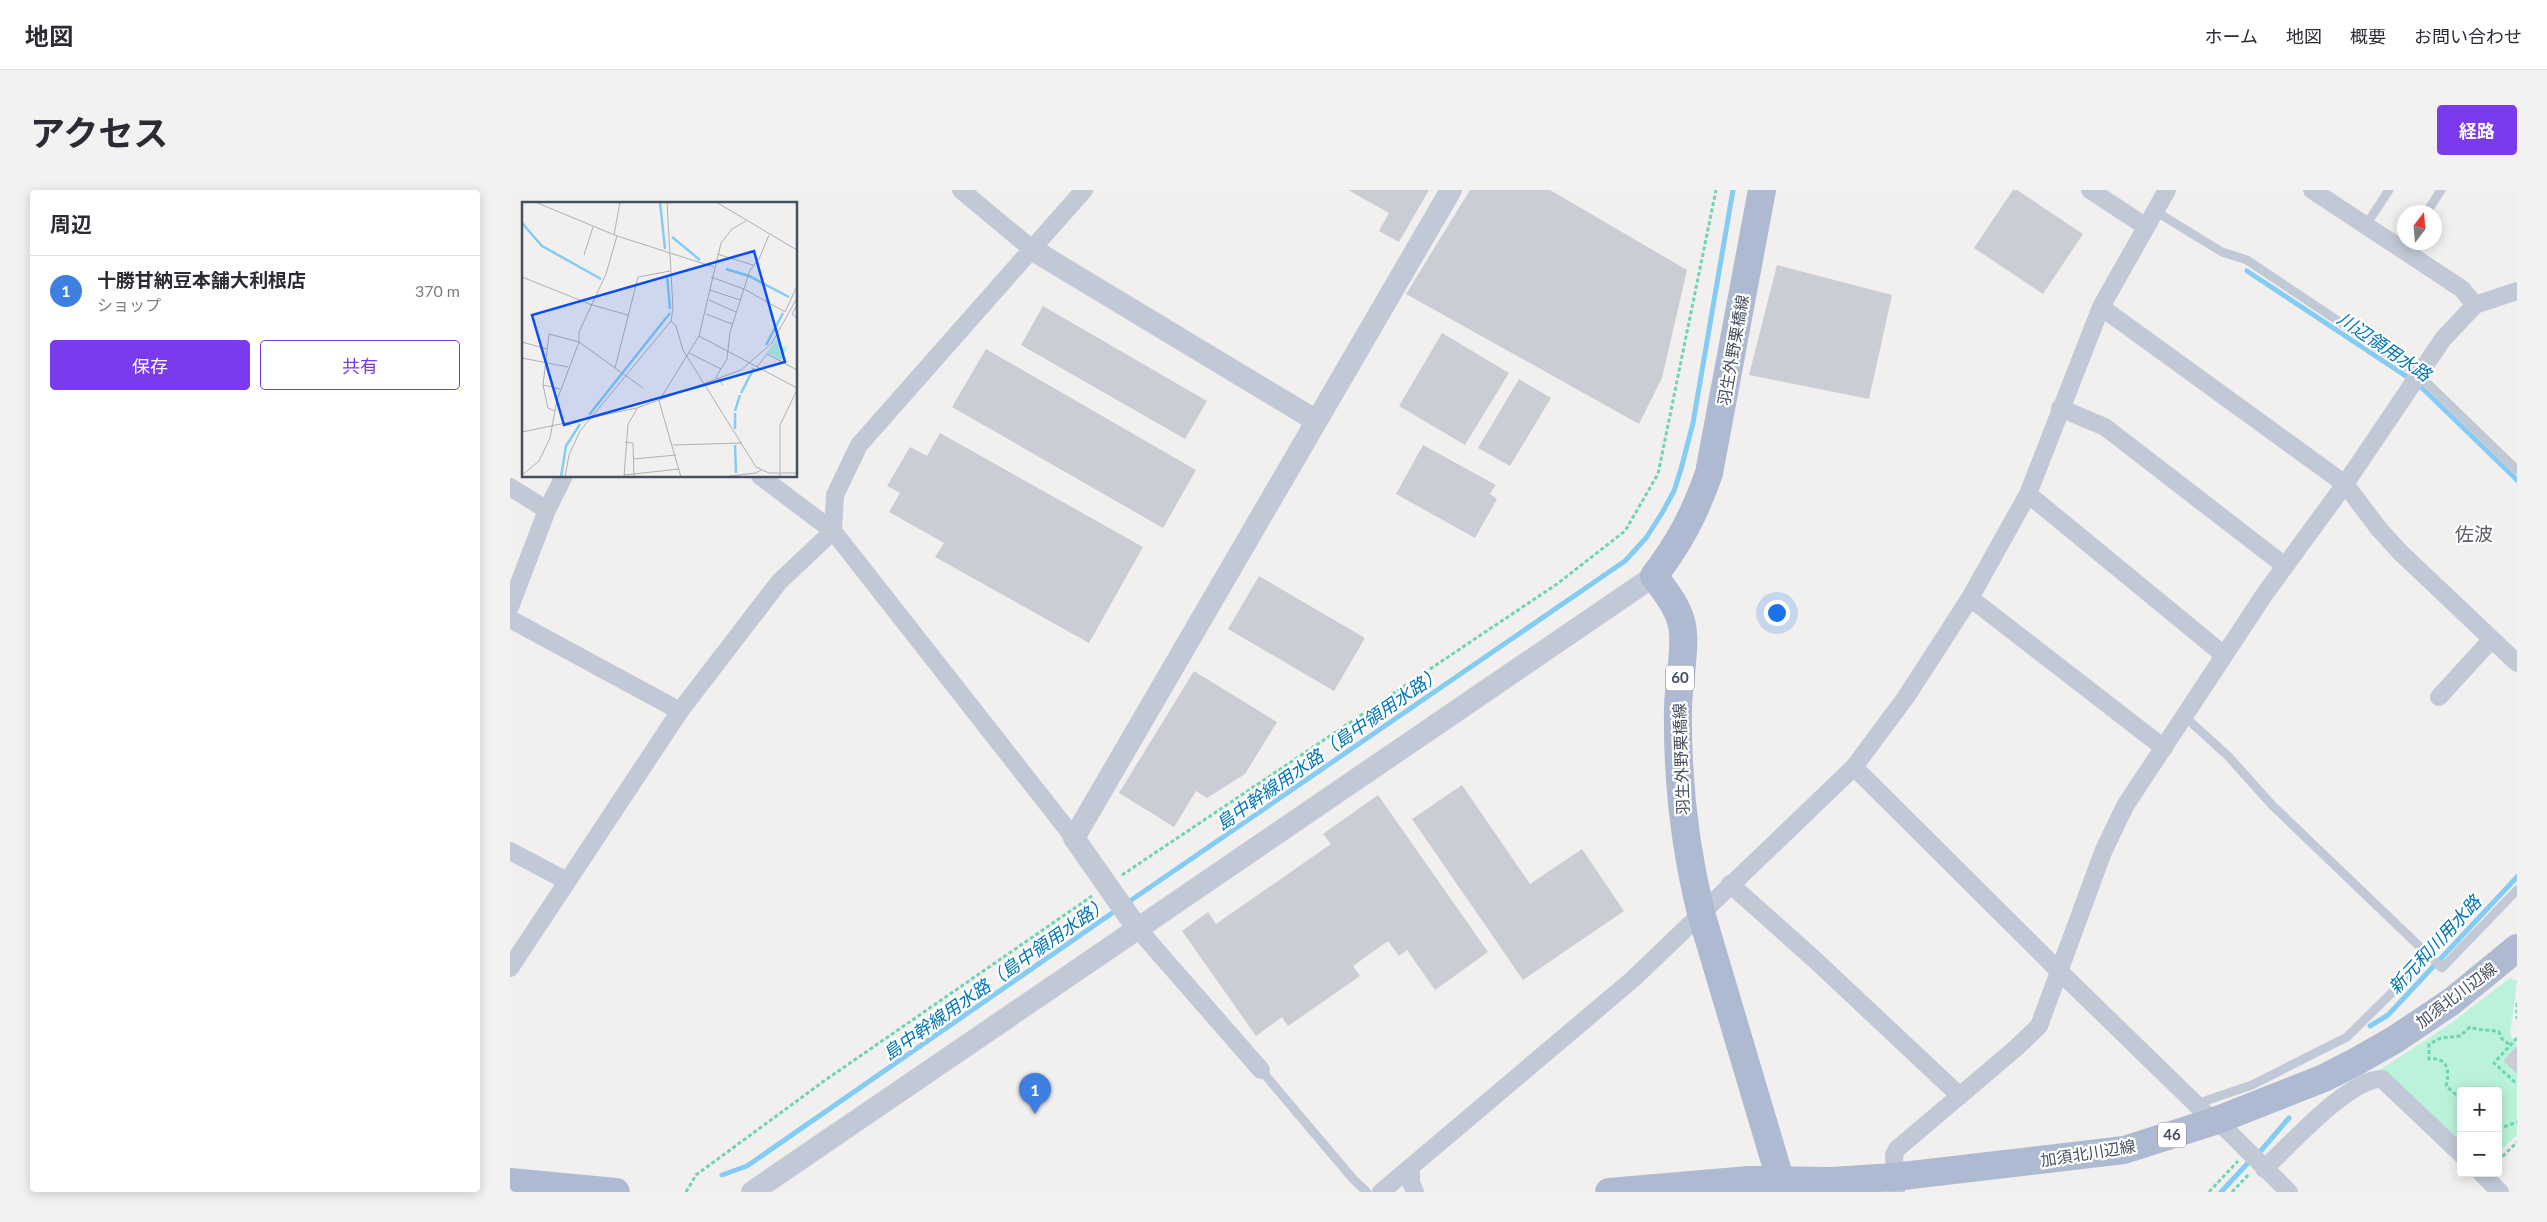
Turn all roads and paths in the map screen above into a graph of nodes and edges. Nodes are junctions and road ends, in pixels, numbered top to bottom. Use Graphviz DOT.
graph roads {
  1 [pos="961,190"];
  2 [pos="1084,190"];
  3 [pos="1451,190"];
  4 [pos="1716,190"];
  5 [pos="1762,190"];
  6 [pos="2090,190"];
  7 [pos="2167,190"];
  8 [pos="2312,190"];
  9 [pos="2389,190"];
  10 [pos="2441,190"];
  11 [pos="2431,205"];
  12 [pos="2155,211"];
  13 [pos="2366,225"];
  14 [pos="2145,226"];
  15 [pos="2397,241"];
  16 [pos="1033,250"];
  17 [pos="2411,250"];
  18 [pos="2517,291"];
  19 [pos="2475,305"];
  20 [pos="2101,307"];
  21 [pos="2415,381"];
  22 [pos="2060,408"];
  23 [pos="1315,420"];
  24 [pos="2517,470"];
  25 [pos="563,478"];
  26 [pos="763,478"];
  27 [pos="2345,484"];
  28 [pos="510,487"];
  29 [pos="2028,494"];
  30 [pos="547,510"];
  31 [pos="833,531"];
  32 [pos="2285,566"];
  33 [pos="1654,576"];
  34 [pos="1970,598"];
  35 [pos="510,606"];
  36 [pos="510,619"];
  37 [pos="2492,639"];
  38 [pos="2224,655"];
  39 [pos="2517,663"];
  40 [pos="2439,697"];
  41 [pos="680,711"];
  42 [pos="2184,716"];
  43 [pos="2164,748"];
  44 [pos="1854,767"];
  45 [pos="1074,838"];
  46 [pos="510,851"];
  47 [pos="567,881"];
  48 [pos="1730,884"];
  49 [pos="1107,885"];
  50 [pos="2517,890"];
  51 [pos="1701,913"];
  52 [pos="1137,928"];
  53 [pos="2517,948"];
  54 [pos="2434,960"];
  55 [pos="510,968"];
  56 [pos="2059,971"];
  57 [pos="2517,1003"];
  58 [pos="2517,1019"];
  59 [pos="2517,1038"];
  60 [pos="2510,1046"];
  61 [pos="1261,1070"];
  62 [pos="2517,1084"];
  63 [pos="1960,1096"];
  64 [pos="2457,1096"];
  65 [pos="2205,1112"];
  66 [pos="2517,1122"];
  67 [pos="2502,1128"];
  68 [pos="2517,1142"];
  69 [pos="2457,1150"];
  70 [pos="2502,1158"];
  71 [pos="2257,1161"];
  72 [pos="1411,1169"];
  73 [pos="2485,1177"];
  74 [pos="510,1182"];
  75 [pos="1895,1184"];
  76 [pos="1782,1186"];
  77 [pos="616,1192"];
  78 [pos="686,1192"];
  79 [pos="752,1192"];
  80 [pos="1367,1192"];
  81 [pos="1381,1192"];
  82 [pos="1415,1192"];
  83 [pos="1609,1192"];
  84 [pos="2209,1192"];
  85 [pos="2232,1192"];
  86 [pos="2288,1192"];
  87 [pos="2500,1192"];
  1 -- 16 [label="street"];
  2 -- 16 [label="street"];
  3 -- 23 [label="street"];
  4 -- 49 [label="path"];
  5 -- 33 [label="main road, 羽生外野栗橋線"];
  6 -- 14 [label="street"];
  7 -- 12 [label="street"];
  8 -- 13 [label="street"];
  9 -- 13 [label="lane"];
  10 -- 11 [label="lane"];
  12 -- 14 [label="street"];
  12 -- 21 [label="lane"];
  13 -- 15 [label="street"];
  14 -- 20 [label="street"];
  16 -- 23 [label="street"];
  16 -- 31 [label="street"];
  17 -- 19 [label="street"];
  18 -- 19 [label="street"];
  19 -- 21 [label="street"];
  20 -- 22 [label="street"];
  20 -- 27 [label="street"];
  21 -- 24 [label="lane"];
  21 -- 27 [label="street"];
  22 -- 29 [label="street"];
  22 -- 32 [label="street"];
  23 -- 45 [label="street"];
  25 -- 30 [label="street"];
  26 -- 31 [label="street"];
  27 -- 32 [label="street"];
  27 -- 37 [label="street"];
  28 -- 30 [label="street"];
  29 -- 34 [label="street"];
  29 -- 38 [label="street"];
  30 -- 35 [label="street"];
  31 -- 41 [label="street"];
  31 -- 45 [label="street"];
  32 -- 38 [label="street"];
  33 -- 51 [label="main road, 羽生外野栗橋線 / 60"];
  33 -- 52 [label="street"];
  34 -- 43 [label="street"];
  34 -- 44 [label="street"];
  36 -- 41 [label="street"];
  37 -- 39 [label="street"];
  37 -- 40 [label="street"];
  38 -- 42 [label="street"];
  41 -- 47 [label="street"];
  42 -- 43 [label="street"];
  42 -- 54 [label="lane"];
  43 -- 56 [label="street"];
  44 -- 48 [label="street"];
  44 -- 56 [label="street"];
  45 -- 49 [label="street"];
  46 -- 47 [label="street"];
  47 -- 55 [label="street"];
  48 -- 51 [label="street"];
  48 -- 63 [label="street"];
  49 -- 52 [label="street"];
  49 -- 78 [label="path"];
  50 -- 54 [label="lane"];
  51 -- 72 [label="street"];
  51 -- 76 [label="main road, 羽生外野栗橋線 / 60"];
  52 -- 61 [label="street"];
  52 -- 79 [label="street"];
  53 -- 65 [label="main road, 加須北川辺線 / 46"];
  54 -- 65 [label="lane"];
  56 -- 63 [label="street"];
  56 -- 65 [label="street"];
  57 -- 58 [label="path"];
  59 -- 60 [label="path"];
  60 -- 62 [label="path"];
  60 -- 64 [label="path"];
  61 -- 80 [label="lane"];
  63 -- 75 [label="street"];
  65 -- 71 [label="street"];
  65 -- 75 [label="main road, 加須北川辺線 / 46"];
  66 -- 67 [label="path"];
  68 -- 70 [label="path"];
  69 -- 71 [label="street"];
  71 -- 84 [label="path"];
  71 -- 85 [label="path"];
  71 -- 86 [label="street"];
  72 -- 81 [label="street"];
  72 -- 82 [label="street"];
  73 -- 87 [label="street"];
  74 -- 77 [label="main road"];
  75 -- 76 [label="main road, 加須北川辺線 / 46"];
  76 -- 83 [label="main road, 加須北川辺線 / 46"];
}
